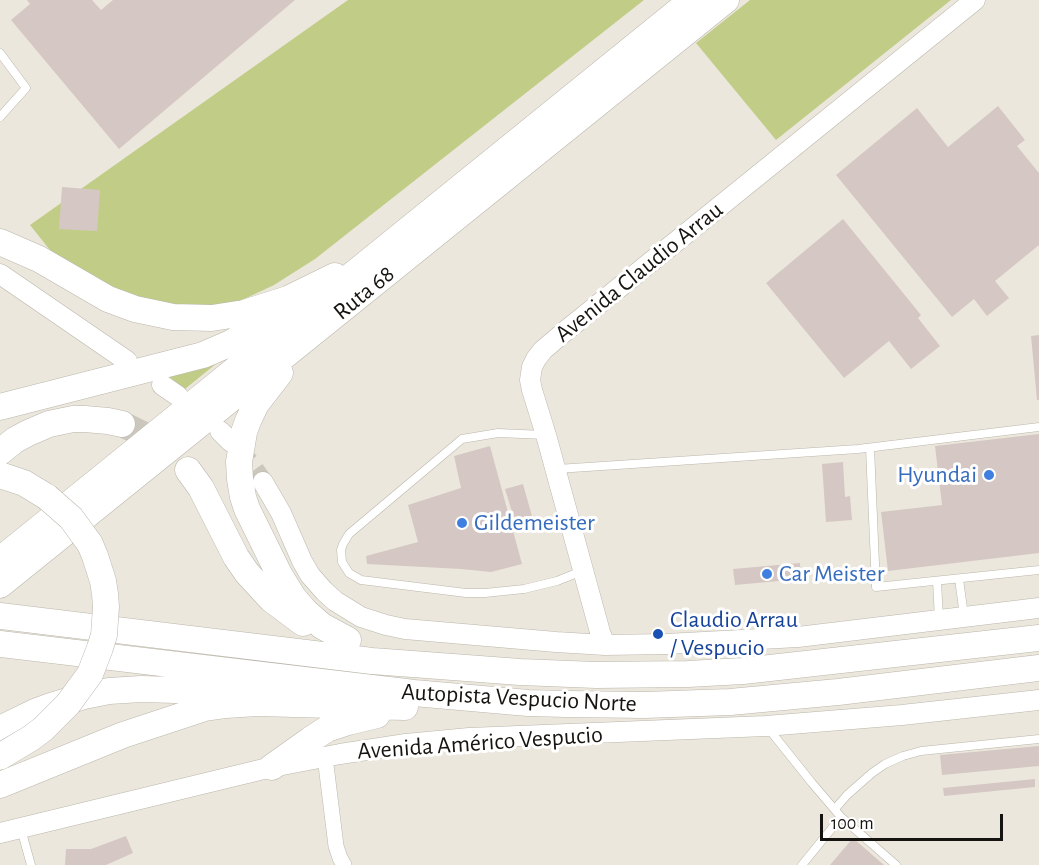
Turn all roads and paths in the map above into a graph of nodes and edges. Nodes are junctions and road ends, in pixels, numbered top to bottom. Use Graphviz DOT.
graph roads {
  1 [pos="692,0"];
  2 [pos="726,0"];
  3 [pos="975,0"];
  4 [pos="0,53"];
  5 [pos="0,117"];
  6 [pos="0,242"];
  7 [pos="375,257"];
  8 [pos="0,274"];
  9 [pos="312,335"];
  10 [pos="127,361"];
  11 [pos="60,391"];
  12 [pos="0,394"];
  13 [pos="0,407"];
  14 [pos="122,424"];
  15 [pos="1039,427"];
  16 [pos="546,435"];
  17 [pos="870,448"];
  18 [pos="1,467"];
  19 [pos="188,470"];
  20 [pos="555,470"];
  21 [pos="263,482"];
  22 [pos="1039,570"];
  23 [pos="583,571"];
  24 [pos="4,574"];
  25 [pos="959,579"];
  26 [pos="937,581"];
  27 [pos="1039,608"];
  28 [pos="0,616"];
  29 [pos="964,617"];
  30 [pos="939,621"];
  31 [pos="1039,624"];
  32 [pos="1039,638"];
  33 [pos="348,640"];
  34 [pos="0,644"];
  35 [pos="605,645"];
  36 [pos="962,647"];
  37 [pos="449,667"];
  38 [pos="1035,669"];
  39 [pos="1039,700"];
  40 [pos="478,701"];
  41 [pos="426,708"];
  42 [pos="766,726"];
  43 [pos="0,729"];
  44 [pos="1039,739"];
  45 [pos="1,756"];
  46 [pos="325,757"];
  47 [pos="272,767"];
  48 [pos="0,785"];
  49 [pos="835,809"];
  50 [pos="842,817"];
  51 [pos="20,828"];
  52 [pos="0,833"];
  53 [pos="31,865"];
  54 [pos="344,865"];
  55 [pos="802,865"];
  56 [pos="896,865"];
  1 -- 7 [label="highway, Ruta 68"];
  2 -- 9 [label="highway, Ruta 68"];
  3 -- 16 [label="main road, Avenida Claudio Arrau"];
  4 -- 5 [label="lane"];
  6 -- 7 [label="highway"];
  7 -- 11 [label="highway"];
  7 -- 24 [label="highway, Ruta 68"];
  8 -- 10 [label="main road"];
  9 -- 24 [label="highway, Ruta 68"];
  9 -- 33 [label="highway"];
  11 -- 12 [label="highway"];
  11 -- 13 [label="highway"];
  14 -- 18 [label="highway"];
  15 -- 17 [label="lane"];
  16 -- 20 [label="main road, Avenida Claudio Arrau"];
  16 -- 23 [label="lane"];
  17 -- 20 [label="lane"];
  17 -- 26 [label="lane"];
  18 -- 45 [label="highway, bridge"];
  19 -- 33 [label="highway"];
  20 -- 23 [label="main road, Avenida Claudio Arrau"];
  21 -- 35 [label="main road"];
  22 -- 25 [label="lane"];
  23 -- 35 [label="main road, Avenida Claudio Arrau"];
  25 -- 26 [label="lane"];
  25 -- 29 [label="lane"];
  26 -- 30 [label="lane"];
  27 -- 29 [label="main road"];
  28 -- 37 [label="highway, Autopista Vespucio Norte"];
  29 -- 30 [label="main road"];
  30 -- 35 [label="main road"];
  31 -- 36 [label="highway"];
  32 -- 36 [label="highway, Autopista Vespucio Norte"];
  33 -- 37 [label="highway"];
  34 -- 40 [label="highway, Autopista Vespucio Norte"];
  36 -- 37 [label="highway, Autopista Vespucio Norte"];
  38 -- 40 [label="highway, Autopista Vespucio Norte"];
  39 -- 42 [label="main road, Avenida Américo Vespucio"];
  40 -- 41 [label="highway"];
  40 -- 43 [label="highway"];
  41 -- 47 [label="highway"];
  41 -- 48 [label="highway"];
  42 -- 46 [label="main road, Avenida Américo Vespucio"];
  42 -- 49 [label="lane"];
  44 -- 49 [label="lane"];
  46 -- 47 [label="main road, Avenida Américo Vespucio"];
  46 -- 54 [label="street"];
  47 -- 51 [label="main road, Avenida Américo Vespucio"];
  49 -- 50 [label="lane"];
  50 -- 55 [label="lane"];
  50 -- 56 [label="lane"];
  51 -- 52 [label="main road, Avenida Américo Vespucio"];
  51 -- 53 [label="lane"];
}
